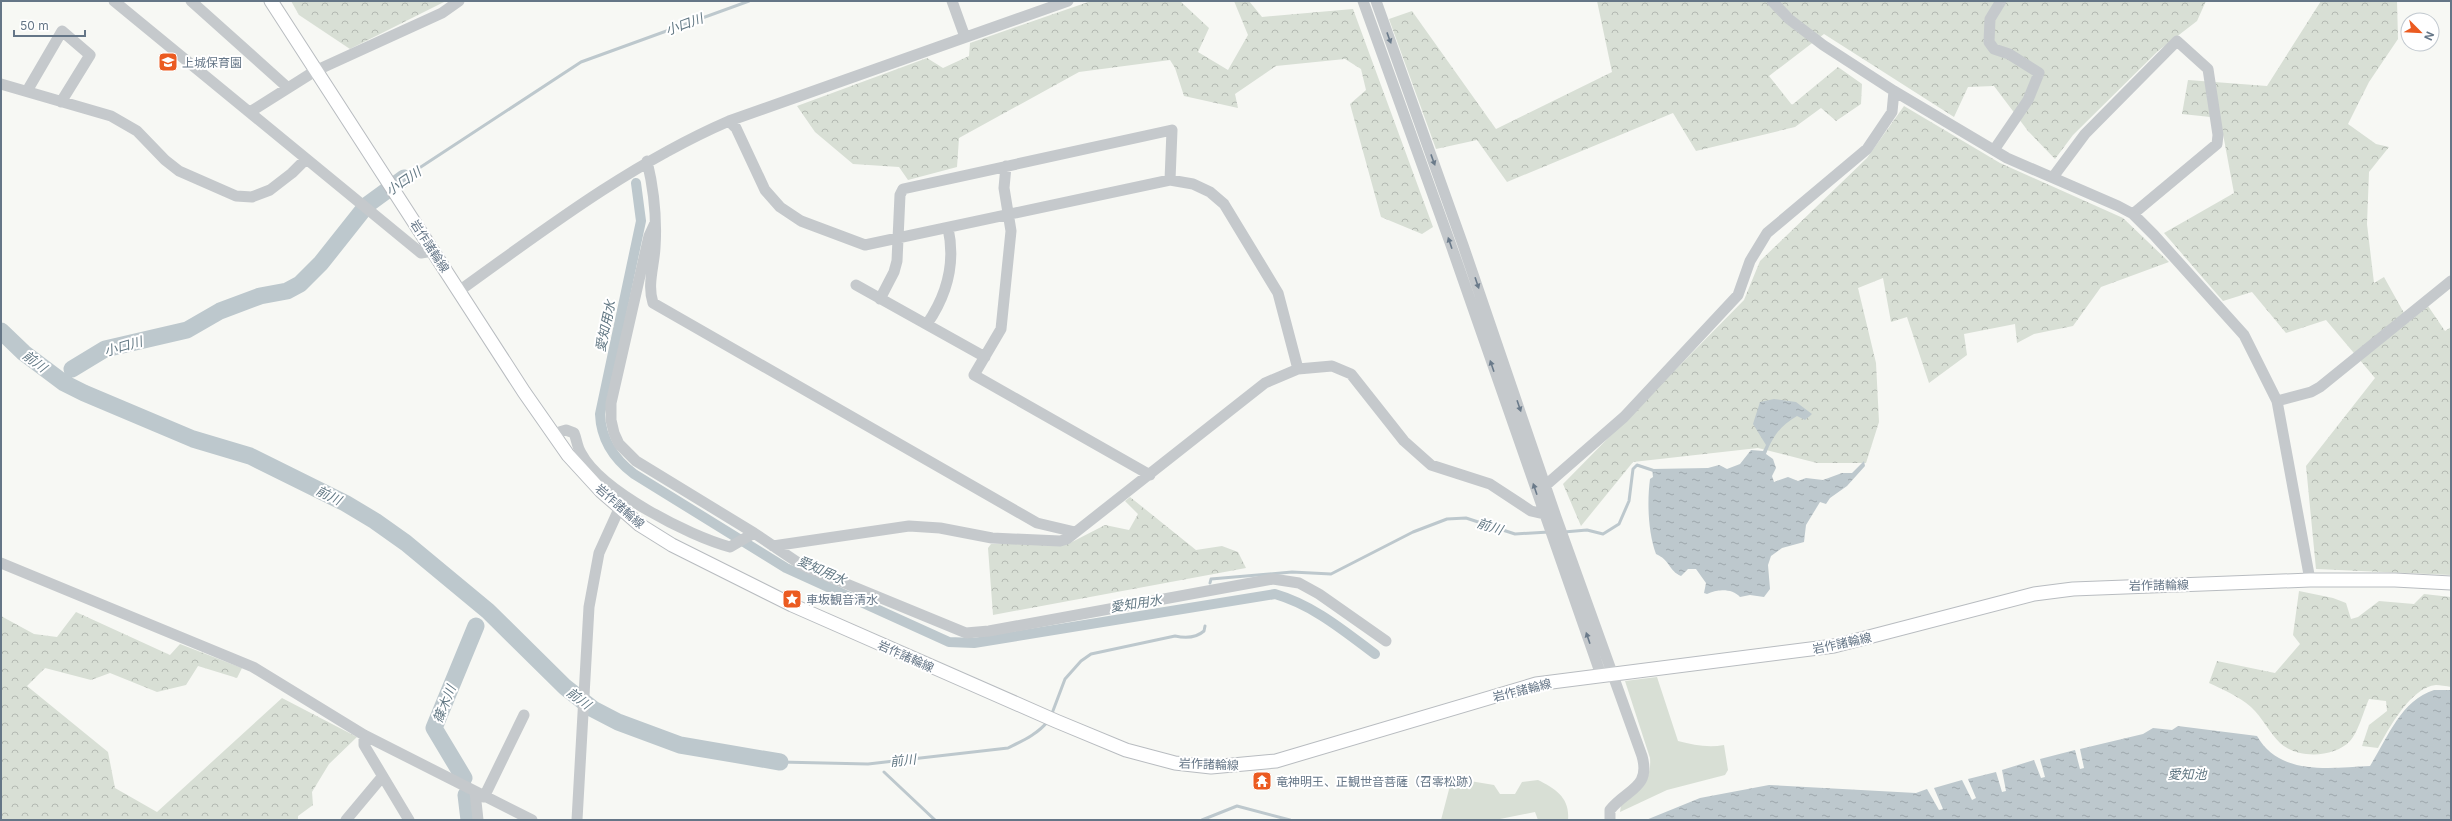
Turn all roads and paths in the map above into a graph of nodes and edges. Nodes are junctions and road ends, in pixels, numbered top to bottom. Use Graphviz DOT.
graph roads {
  1 [pos="114,1"];
  2 [pos="191,1"];
  3 [pos="271,1"];
  4 [pos="459,1"];
  5 [pos="952,1"];
  6 [pos="1068,1"];
  7 [pos="1363,1"];
  8 [pos="1376,1"];
  9 [pos="1772,1"];
  10 [pos="2001,1"];
  11 [pos="965,36"];
  12 [pos="315,71"];
  13 [pos="1,84"];
  14 [pos="287,87"];
  15 [pos="27,90"];
  16 [pos="1894,91"];
  17 [pos="61,102"];
  18 [pos="250,112"];
  19 [pos="729,121"];
  20 [pos="1994,150"];
  21 [pos="306,159"];
  22 [pos="647,161"];
  23 [pos="1006,166"];
  24 [pos="2053,178"];
  25 [pos="1170,180"];
  26 [pos="1008,213"];
  27 [pos="2133,214"];
  28 [pos="655,223"];
  29 [pos="948,228"];
  30 [pos="896,240"];
  31 [pos="433,251"];
  32 [pos="2451,280"];
  33 [pos="856,285"];
  34 [pos="459,291"];
  35 [pos="880,298"];
  36 [pos="927,324"];
  37 [pos="985,357"];
  38 [pos="1298,369"];
  39 [pos="2277,401"];
  40 [pos="553,434"];
  41 [pos="1150,475"];
  42 [pos="1546,485"];
  43 [pos="619,509"];
  44 [pos="1544,514"];
  45 [pos="1075,532"];
  46 [pos="754,533"];
  47 [pos="773,546"];
  48 [pos="1,563"];
  49 [pos="2310,580"];
  50 [pos="2451,583"];
  51 [pos="1386,641"];
  52 [pos="1606,674"];
  53 [pos="524,715"];
  54 [pos="364,735"];
  55 [pos="382,777"];
  56 [pos="480,794"];
  57 [pos="346,820"];
  58 [pos="408,820"];
  59 [pos="478,820"];
  60 [pos="532,820"];
  61 [pos="577,820"];
  62 [pos="1610,820"];
  1 -- 18 [label="street"];
  2 -- 14 [label="street"];
  3 -- 12 [label="main road, 岩作諸輪線"];
  4 -- 12 [label="street"];
  5 -- 11 [label="street"];
  6 -- 11 [label="street"];
  44 -- 7 [label="street, one-way"];
  8 -- 42 [label="street, one-way"];
  9 -- 16 [label="street"];
  10 -- 20 [label="street"];
  11 -- 19 [label="street"];
  12 -- 14 [label="street"];
  12 -- 31 [label="main road, 岩作諸輪線"];
  13 -- 15 [label="street"];
  14 -- 18 [label="street"];
  15 -- 17 [label="street"];
  15 -- 17 [label="street"];
  16 -- 20 [label="street"];
  16 -- 42 [label="street"];
  17 -- 21 [label="street"];
  18 -- 21 [label="street"];
  19 -- 22 [label="street"];
  19 -- 30 [label="street"];
  20 -- 24 [label="street"];
  21 -- 31 [label="street"];
  22 -- 28 [label="street"];
  22 -- 34 [label="street"];
  23 -- 25 [label="street"];
  23 -- 26 [label="street"];
  23 -- 30 [label="street"];
  24 -- 27 [label="street"];
  24 -- 27 [label="street"];
  25 -- 26 [label="street"];
  25 -- 38 [label="street"];
  26 -- 29 [label="street"];
  26 -- 37 [label="street"];
  27 -- 39 [label="street"];
  28 -- 45 [label="street"];
  28 -- 46 [label="street"];
  29 -- 30 [label="street"];
  29 -- 36 [label="street"];
  30 -- 35 [label="street"];
  31 -- 34 [label="main road, 岩作諸輪線"];
  32 -- 39 [label="street"];
  33 -- 35 [label="street"];
  34 -- 40 [label="main road, 岩作諸輪線"];
  35 -- 36 [label="street"];
  36 -- 37 [label="street"];
  37 -- 41 [label="street"];
  38 -- 41 [label="street"];
  38 -- 44 [label="street"];
  39 -- 49 [label="street"];
  40 -- 43 [label="main road, 岩作諸輪線"];
  40 -- 46 [label="street"];
  41 -- 45 [label="street"];
  42 -- 52 [label="street"];
  43 -- 52 [label="main road, 岩作諸輪線"];
  43 -- 61 [label="street"];
  52 -- 44 [label="street, one-way"];
  45 -- 47 [label="street"];
  46 -- 47 [label="street"];
  47 -- 51 [label="street"];
  48 -- 54 [label="street"];
  49 -- 50 [label="main road, 岩作諸輪線"];
  49 -- 52 [label="main road, 岩作諸輪線"];
  52 -- 62 [label="street"];
  53 -- 56 [label="street"];
  54 -- 55 [label="street"];
  54 -- 56 [label="street"];
  55 -- 57 [label="street"];
  55 -- 58 [label="street"];
  56 -- 59 [label="street"];
  56 -- 60 [label="street"];
}
